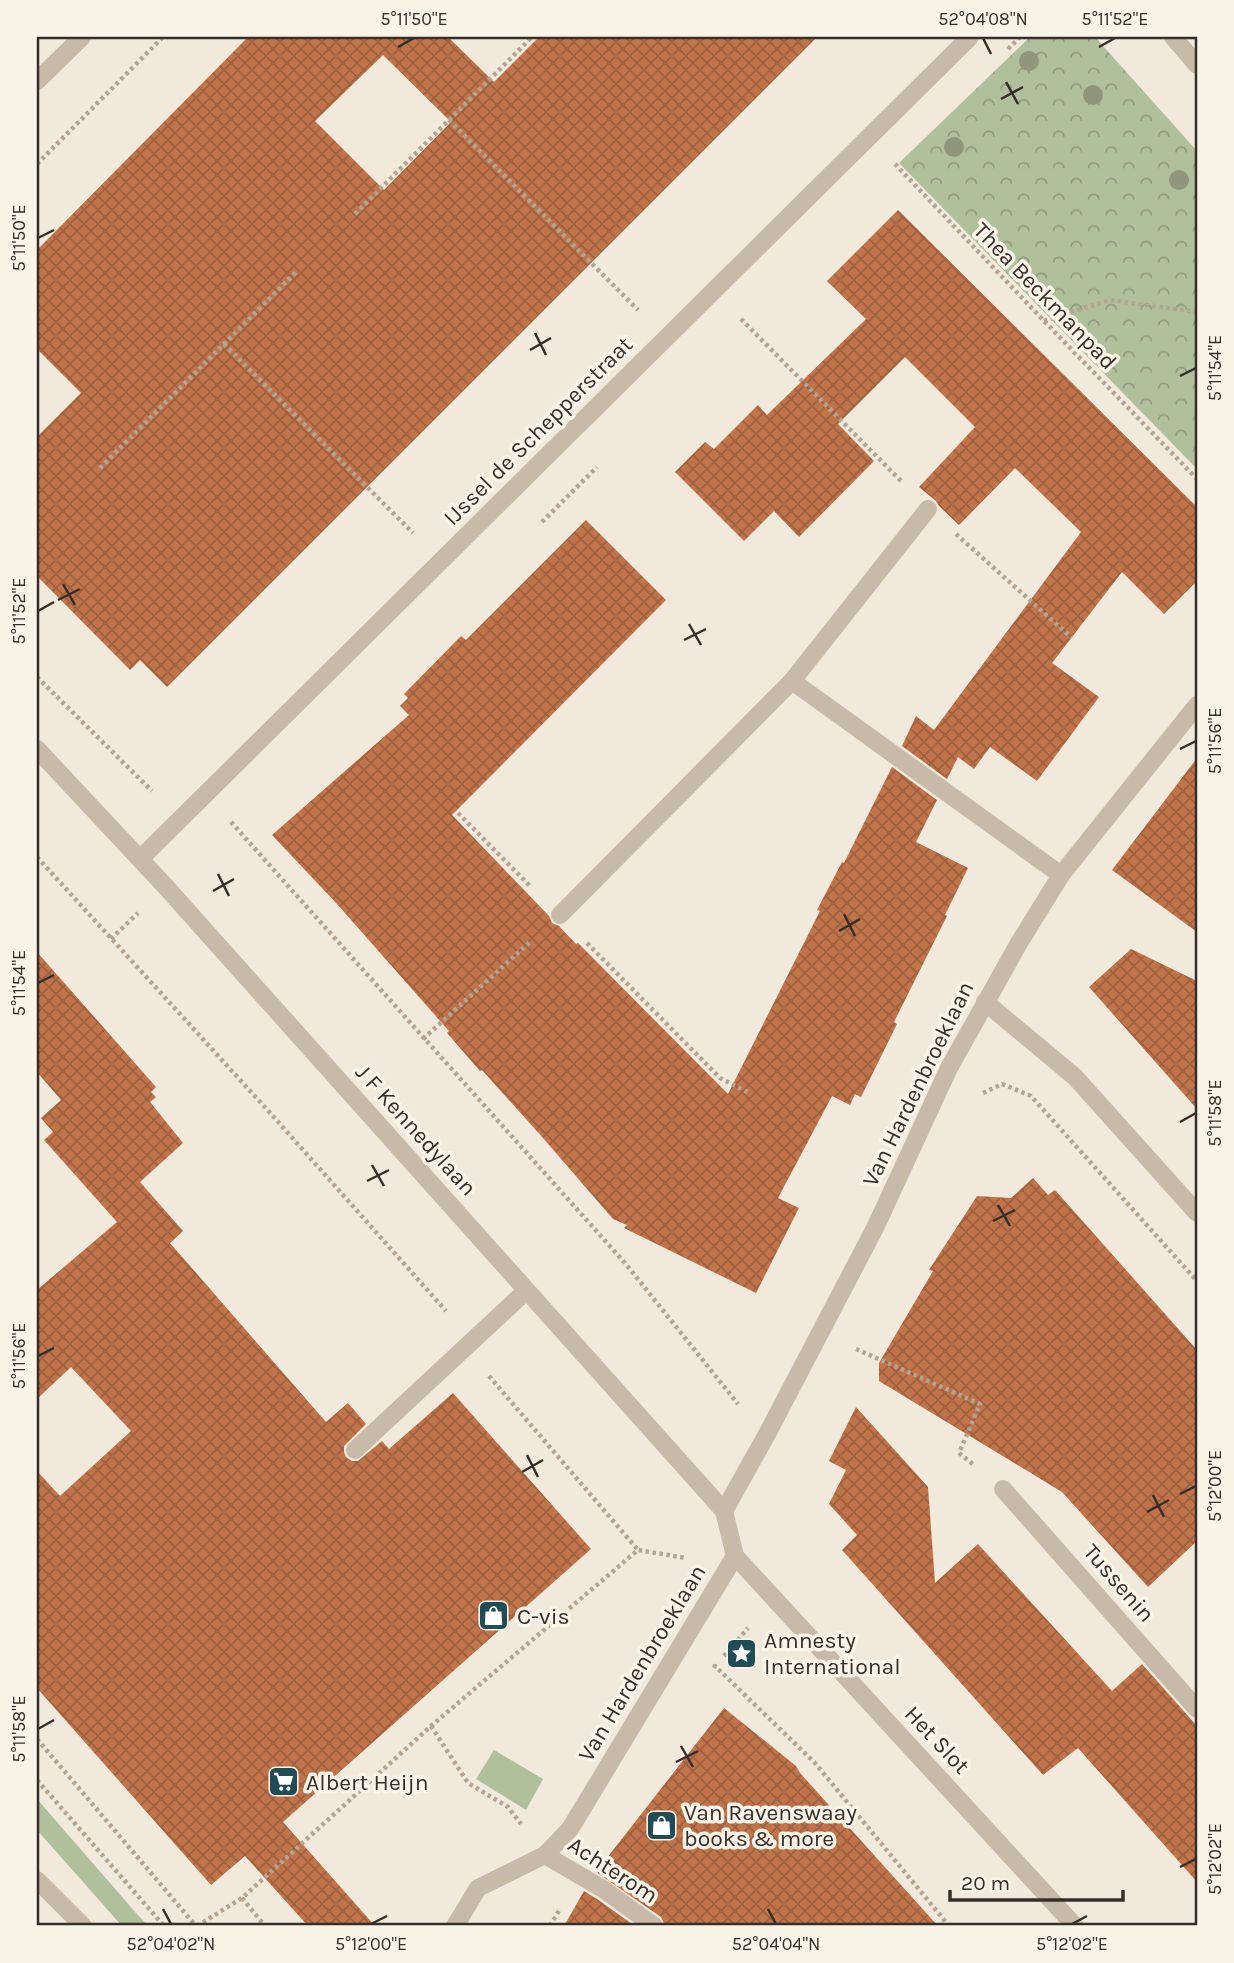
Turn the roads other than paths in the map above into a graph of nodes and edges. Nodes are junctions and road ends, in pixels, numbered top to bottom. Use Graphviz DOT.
graph roads {
  1 [pos="970,37"];
  2 [pos="1173,37"];
  3 [pos="75,39"];
  4 [pos="1197,65"];
  5 [pos="37,81"];
  6 [pos="928,509"];
  7 [pos="792,681"];
  8 [pos="1197,705"];
  9 [pos="37,749"];
  10 [pos="140,859"];
  11 [pos="1061,876"];
  12 [pos="560,915"];
  13 [pos="985,1002"];
  14 [pos="1197,1213"];
  15 [pos="526,1291"];
  16 [pos="355,1450"];
  17 [pos="1003,1489"];
  18 [pos="724,1511"];
  19 [pos="735,1556"];
  20 [pos="1197,1709"];
  21 [pos="545,1855"];
  22 [pos="40,1884"];
  23 [pos="66,1926"];
  24 [pos="83,1926"];
  25 [pos="455,1926"];
  26 [pos="654,1926"];
  27 [pos="1075,1926"];
  1 -- 10 [label="street, IJssel de Schepperstraat"];
  2 -- 4 [label="street"];
  3 -- 5 [label="street"];
  6 -- 7 [label="street"];
  7 -- 11 [label="street"];
  7 -- 12 [label="street"];
  8 -- 11 [label="street, Van Hardenbroeklaan"];
  9 -- 10 [label="street, J F Kennedylaan"];
  10 -- 15 [label="street, J F Kennedylaan"];
  11 -- 13 [label="street, Van Hardenbroeklaan"];
  13 -- 14 [label="street"];
  13 -- 18 [label="street, Van Hardenbroeklaan"];
  15 -- 16 [label="street"];
  15 -- 18 [label="street, J F Kennedylaan"];
  17 -- 20 [label="street, Tussenin"];
  18 -- 19 [label="street, J F Kennedylaan"];
  19 -- 21 [label="street, Van Hardenbroeklaan"];
  19 -- 27 [label="street, Het Slot"];
  21 -- 25 [label="street, Van Hardenbroeklaan"];
  21 -- 26 [label="street, Achterom"];
  22 -- 23 [label="street"];
  22 -- 24 [label="street"];
}
